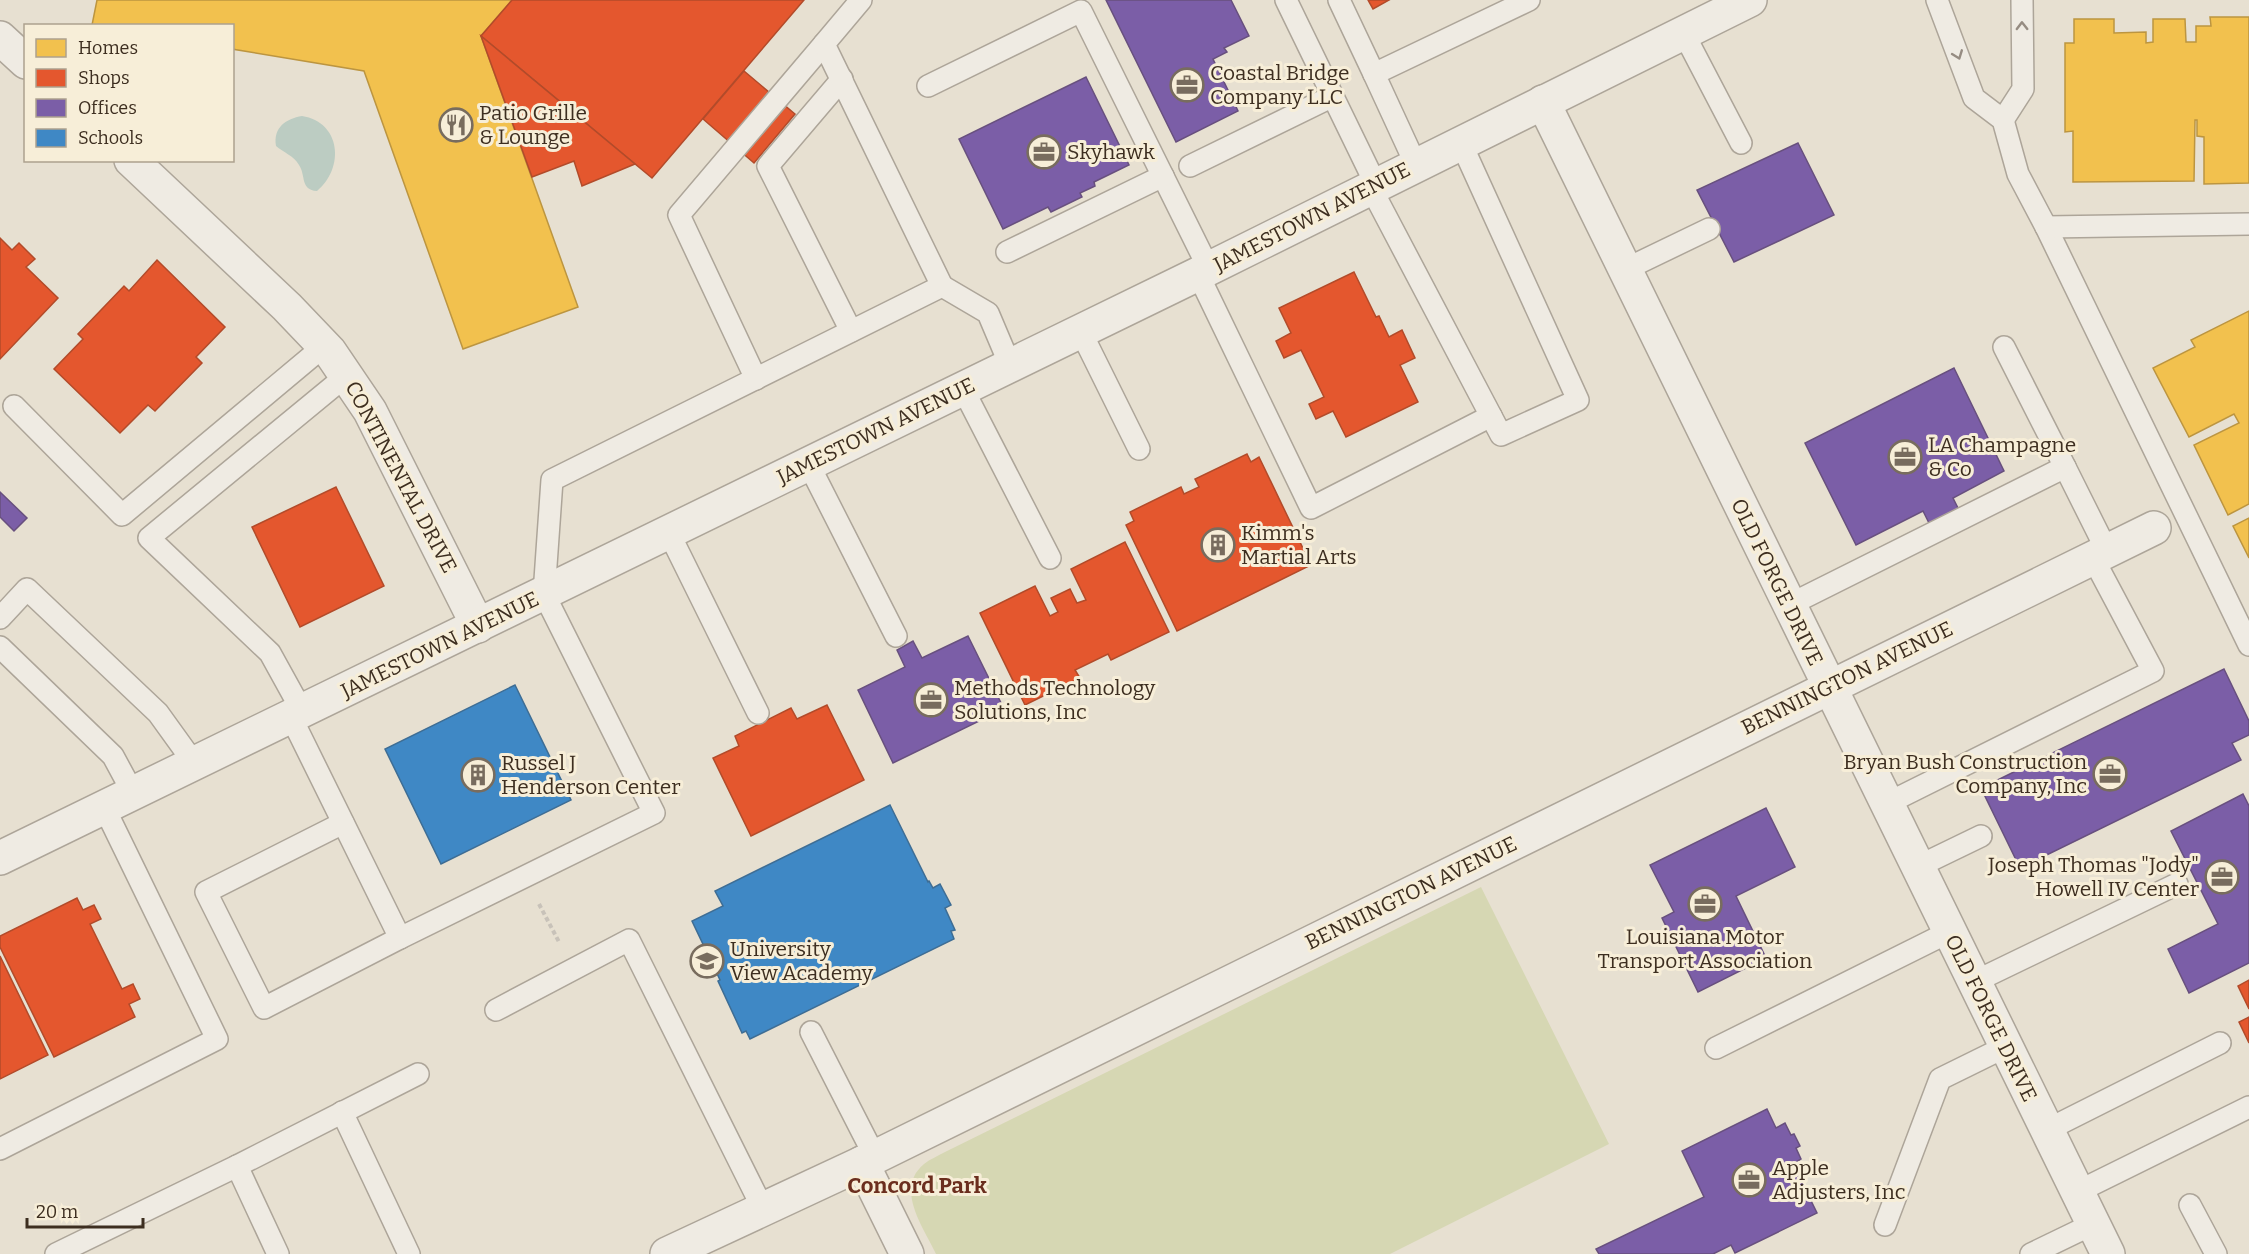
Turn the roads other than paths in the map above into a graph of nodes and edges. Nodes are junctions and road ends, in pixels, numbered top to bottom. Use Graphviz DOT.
graph roads {
  1 [pos="861,0"];
  2 [pos="1286,0"];
  3 [pos="1339,0"];
  4 [pos="1529,0"];
  5 [pos="1750,0"];
  6 [pos="1937,0"];
  7 [pos="2022,0"];
  8 [pos="1683,32"];
  9 [pos="0,38"];
  10 [pos="824,44"];
  11 [pos="24,60"];
  12 [pos="1374,74"];
  13 [pos="842,80"];
  14 [pos="928,86"];
  15 [pos="1333,96"];
  16 [pos="1543,102"];
  17 [pos="2003,120"];
  18 [pos="1461,142"];
  19 [pos="1741,143"];
  20 [pos="133,162"];
  21 [pos="1416,165"];
  22 [pos="1190,166"];
  23 [pos="1163,176"];
  24 [pos="1374,187"];
  25 [pos="2249,224"];
  26 [pos="2046,227"];
  27 [pos="1709,229"];
  28 [pos="1007,252"];
  29 [pos="1624,270"];
  30 [pos="1203,272"];
  31 [pos="942,286"];
  32 [pos="850,331"];
  33 [pos="1081,332"];
  34 [pos="324,346"];
  35 [pos="2004,347"];
  36 [pos="1011,365"];
  37 [pos="347,375"];
  38 [pos="756,379"];
  39 [pos="963,389"];
  40 [pos="14,406"];
  41 [pos="1491,416"];
  42 [pos="1139,449"];
  43 [pos="809,465"];
  44 [pos="2065,467"];
  45 [pos="2154,528"];
  46 [pos="669,532"];
  47 [pos="2100,554"];
  48 [pos="1050,558"];
  49 [pos="544,594"];
  50 [pos="1789,605"];
  51 [pos="0,618"];
  52 [pos="478,626"];
  53 [pos="896,636"];
  54 [pos="2249,645"];
  55 [pos="0,647"];
  56 [pos="1829,687"];
  57 [pos="758,713"];
  58 [pos="297,714"];
  59 [pos="194,763"];
  60 [pos="133,793"];
  61 [pos="1886,804"];
  62 [pos="104,807"];
  63 [pos="343,823"];
  64 [pos="1981,836"];
  65 [pos="0,858"];
  66 [pos="1917,867"];
  67 [pos="2177,884"];
  68 [pos="1949,932"];
  69 [pos="400,938"];
  70 [pos="1974,982"];
  71 [pos="496,1010"];
  72 [pos="811,1032"];
  73 [pos="2220,1043"];
  74 [pos="2005,1047"];
  75 [pos="1716,1048"];
  76 [pos="418,1074"];
  77 [pos="2249,1107"];
  78 [pos="342,1112"];
  79 [pos="2047,1130"];
  80 [pos="0,1149"];
  81 [pos="868,1160"];
  82 [pos="237,1166"];
  83 [pos="2077,1192"];
  84 [pos="2190,1205"];
  85 [pos="763,1209"];
  86 [pos="2093,1224"];
  87 [pos="1885,1225"];
  88 [pos="56,1254"];
  89 [pos="278,1254"];
  90 [pos="409,1254"];
  91 [pos="667,1254"];
  92 [pos="907,1254"];
  93 [pos="2031,1254"];
  94 [pos="2108,1254"];
  95 [pos="2216,1254"];
  1 -- 10 [label="lane"];
  2 -- 15 [label="lane"];
  3 -- 12 [label="lane"];
  4 -- 12 [label="lane"];
  5 -- 8 [label="street, JAMESTOWN AVENUE"];
  6 -- 17 [label="lane, one-way"];
  17 -- 7 [label="lane, one-way"];
  8 -- 16 [label="street, JAMESTOWN AVENUE"];
  8 -- 19 [label="lane"];
  9 -- 11 [label="street"];
  10 -- 13 [label="lane"];
  10 -- 38 [label="lane"];
  12 -- 21 [label="lane"];
  13 -- 31 [label="lane"];
  13 -- 32 [label="lane"];
  14 -- 23 [label="lane"];
  15 -- 22 [label="lane"];
  15 -- 24 [label="lane"];
  16 -- 18 [label="street, JAMESTOWN AVENUE"];
  16 -- 29 [label="street, OLD FORGE DRIVE"];
  17 -- 26 [label="lane"];
  18 -- 21 [label="street, JAMESTOWN AVENUE"];
  18 -- 41 [label="lane"];
  20 -- 34 [label="street, CONTINENTAL DRIVE"];
  21 -- 24 [label="street, JAMESTOWN AVENUE"];
  23 -- 28 [label="lane"];
  23 -- 30 [label="lane"];
  24 -- 30 [label="street, JAMESTOWN AVENUE"];
  24 -- 41 [label="lane"];
  25 -- 26 [label="lane"];
  26 -- 54 [label="lane"];
  27 -- 29 [label="lane"];
  29 -- 50 [label="street, OLD FORGE DRIVE"];
  30 -- 33 [label="street, JAMESTOWN AVENUE"];
  30 -- 41 [label="lane"];
  31 -- 32 [label="lane"];
  31 -- 36 [label="lane"];
  32 -- 38 [label="lane"];
  33 -- 36 [label="street, JAMESTOWN AVENUE"];
  33 -- 42 [label="lane"];
  34 -- 37 [label="street, CONTINENTAL DRIVE"];
  34 -- 40 [label="lane"];
  35 -- 44 [label="lane"];
  36 -- 39 [label="street, JAMESTOWN AVENUE"];
  37 -- 52 [label="street, CONTINENTAL DRIVE"];
  37 -- 58 [label="lane"];
  38 -- 49 [label="lane"];
  39 -- 43 [label="street, JAMESTOWN AVENUE"];
  39 -- 48 [label="lane"];
  43 -- 46 [label="street, JAMESTOWN AVENUE"];
  43 -- 53 [label="lane"];
  44 -- 47 [label="lane"];
  44 -- 50 [label="lane"];
  45 -- 47 [label="street, BENNINGTON AVENUE"];
  46 -- 49 [label="street, JAMESTOWN AVENUE"];
  46 -- 57 [label="lane"];
  47 -- 56 [label="street, BENNINGTON AVENUE"];
  47 -- 61 [label="lane"];
  49 -- 52 [label="street, JAMESTOWN AVENUE"];
  49 -- 69 [label="lane"];
  50 -- 56 [label="street, OLD FORGE DRIVE"];
  51 -- 59 [label="lane"];
  52 -- 58 [label="street, JAMESTOWN AVENUE"];
  55 -- 60 [label="lane"];
  56 -- 61 [label="street, OLD FORGE DRIVE"];
  56 -- 81 [label="street, BENNINGTON AVENUE"];
  58 -- 59 [label="street, JAMESTOWN AVENUE"];
  58 -- 63 [label="lane"];
  59 -- 60 [label="street, JAMESTOWN AVENUE"];
  60 -- 62 [label="street, JAMESTOWN AVENUE"];
  61 -- 66 [label="street, OLD FORGE DRIVE"];
  62 -- 65 [label="street, JAMESTOWN AVENUE"];
  62 -- 80 [label="lane"];
  63 -- 69 [label="lane"];
  63 -- 69 [label="lane"];
  64 -- 66 [label="lane"];
  66 -- 68 [label="street, OLD FORGE DRIVE"];
  67 -- 70 [label="lane"];
  68 -- 70 [label="street, OLD FORGE DRIVE"];
  68 -- 75 [label="lane"];
  70 -- 74 [label="street, OLD FORGE DRIVE"];
  71 -- 85 [label="lane"];
  72 -- 81 [label="lane"];
  73 -- 79 [label="lane"];
  74 -- 79 [label="street, OLD FORGE DRIVE"];
  74 -- 87 [label="lane"];
  76 -- 78 [label="lane"];
  77 -- 83 [label="lane"];
  78 -- 82 [label="lane"];
  78 -- 90 [label="lane"];
  79 -- 83 [label="street, OLD FORGE DRIVE"];
  81 -- 85 [label="street, BENNINGTON AVENUE"];
  81 -- 92 [label="street"];
  82 -- 88 [label="lane"];
  82 -- 89 [label="lane"];
  83 -- 86 [label="street, OLD FORGE DRIVE"];
  84 -- 95 [label="lane"];
  85 -- 91 [label="street, BENNINGTON AVENUE"];
  86 -- 93 [label="lane"];
  86 -- 94 [label="street, OLD FORGE DRIVE"];
}
